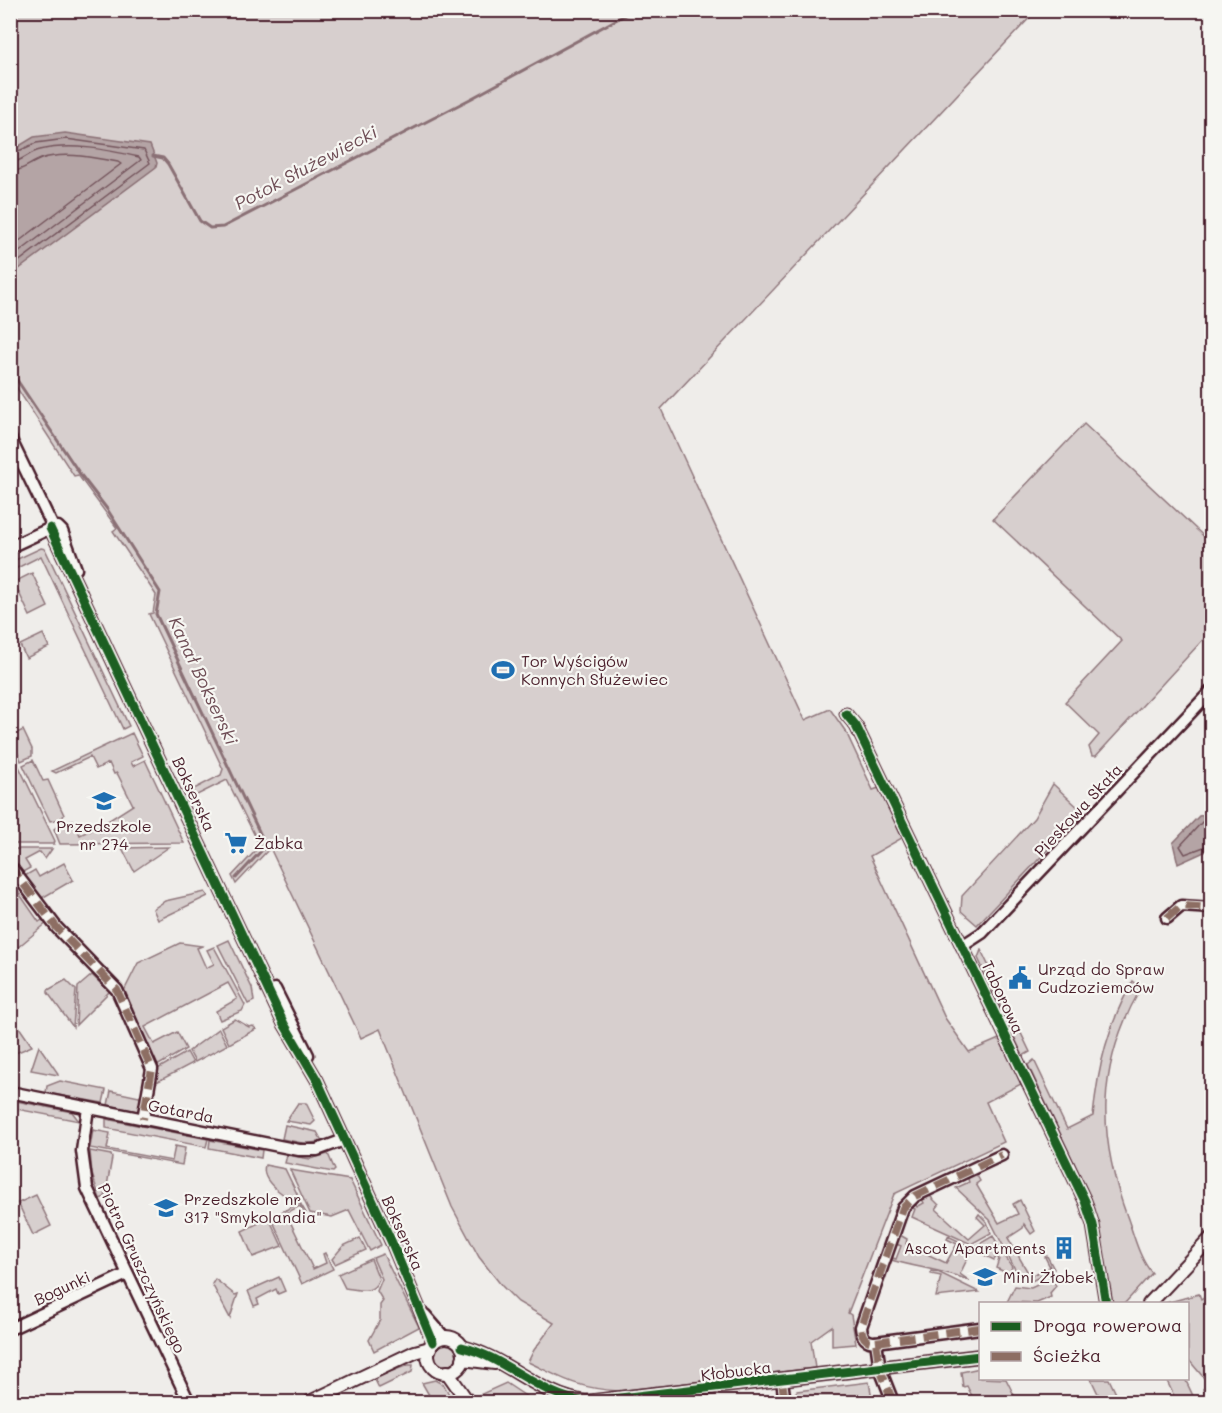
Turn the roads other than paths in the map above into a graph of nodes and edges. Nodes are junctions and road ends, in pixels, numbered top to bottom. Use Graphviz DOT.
graph roads {
  1 [pos="10,438"];
  2 [pos="52,527"];
  3 [pos="10,547"];
  4 [pos="1212,690"];
  5 [pos="846,714"];
  6 [pos="10,866"];
  7 [pos="1212,908"];
  8 [pos="1167,918"];
  9 [pos="962,946"];
  10 [pos="10,1092"];
  11 [pos="88,1108"];
  12 [pos="143,1119"];
  13 [pos="344,1140"];
  14 [pos="1002,1155"];
  15 [pos="1212,1237"];
  16 [pos="127,1274"];
  17 [pos="1106,1302"];
  18 [pos="1151,1302"];
  19 [pos="979,1328"];
  20 [pos="10,1329"];
  21 [pos="876,1342"];
  22 [pos="434,1347"];
  23 [pos="979,1356"];
  24 [pos="457,1362"];
  25 [pos="880,1369"];
  26 [pos="782,1380"];
  27 [pos="189,1402"];
  28 [pos="310,1402"];
  29 [pos="469,1402"];
  30 [pos="784,1402"];
  31 [pos="890,1402"];
  1 -- 2 [label="street, Bokserska"];
  2 -- 3 [label="street"];
  2 -- 13 [label="street, Bokserska"];
  4 -- 9 [label="street, Pieskowa Skała"];
  5 -- 9 [label="street, Taborowa"];
  6 -- 12 [label="street"];
  7 -- 8 [label="street"];
  9 -- 17 [label="street, Taborowa"];
  10 -- 11 [label="street, Gotarda"];
  11 -- 12 [label="street, Gotarda"];
  11 -- 16 [label="street, Piotra Gruszczyńskiego"];
  12 -- 13 [label="street, Gotarda"];
  13 -- 22 [label="street, Bokserska"];
  14 -- 21 [label="street"];
  15 -- 18 [label="street"];
  16 -- 20 [label="street, Bogunki"];
  16 -- 27 [label="street, Piotra Gruszczyńskiego"];
  19 -- 21 [label="street"];
  21 -- 25 [label="street"];
  22 -- 24 [label="street"];
  22 -- 24 [label="street"];
  22 -- 28 [label="street"];
  23 -- 25 [label="street, Kłobucka"];
  24 -- 26 [label="street, Kłobucka"];
  24 -- 29 [label="street"];
  25 -- 26 [label="street, Kłobucka"];
  25 -- 31 [label="street"];
  26 -- 30 [label="street"];
}
